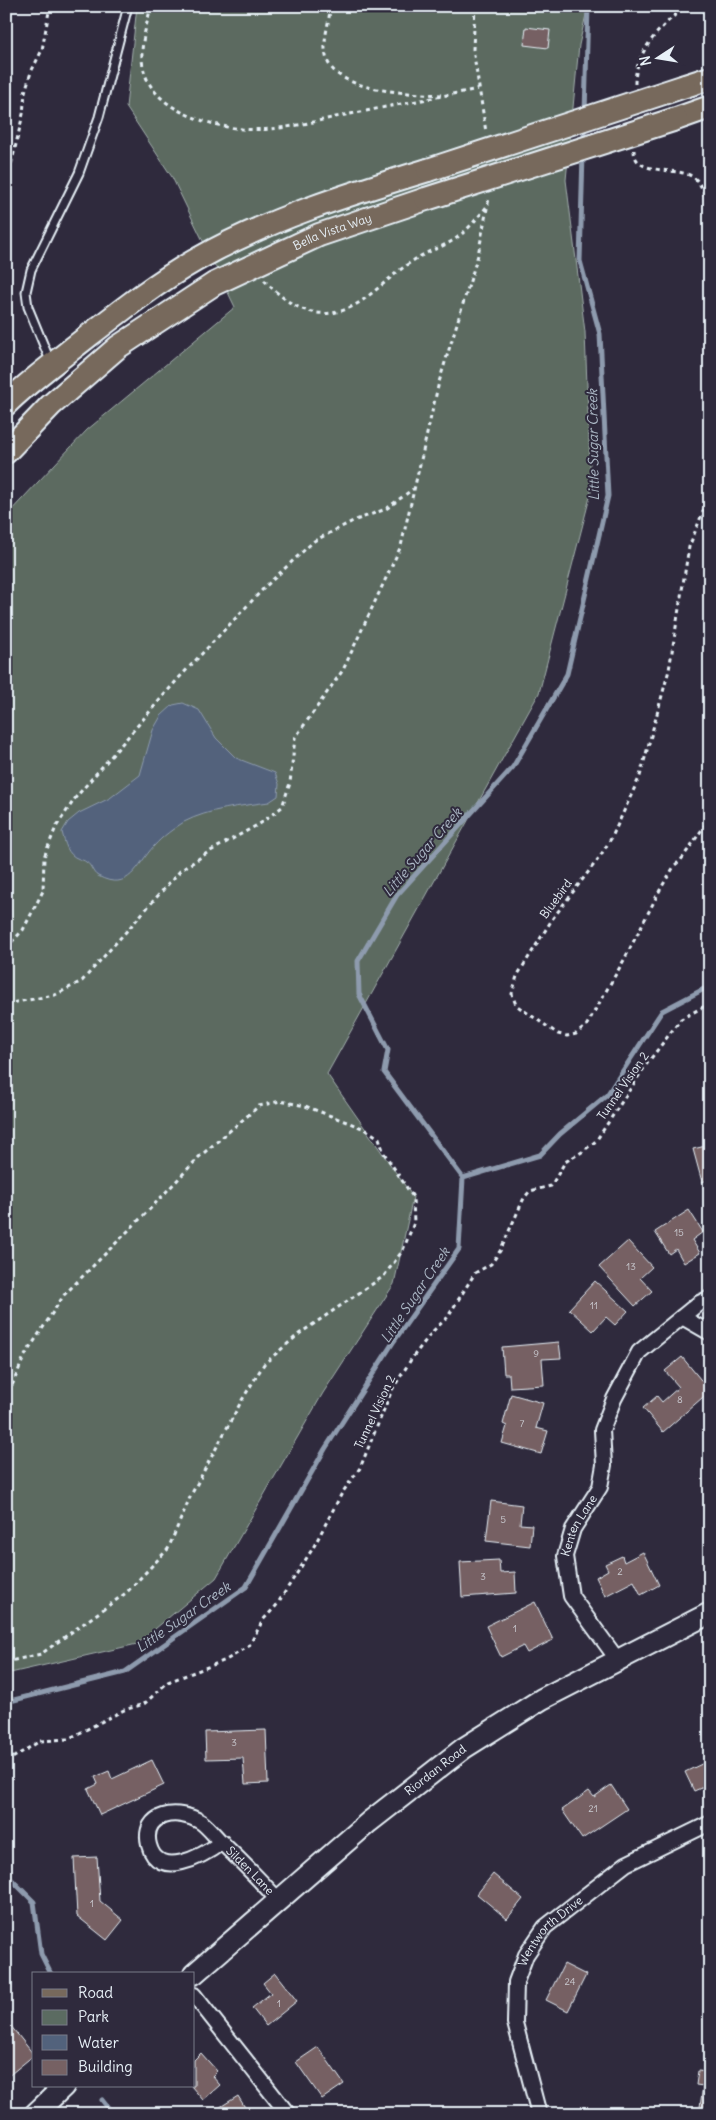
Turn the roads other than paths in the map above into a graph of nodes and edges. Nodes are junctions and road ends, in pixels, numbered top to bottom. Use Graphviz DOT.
graph roads {
  1 [pos="128,6"];
  2 [pos="710,78"];
  3 [pos="710,108"];
  4 [pos="52,365"];
  5 [pos="6,404"];
  6 [pos="6,452"];
  7 [pos="710,1298"];
  8 [pos="682,1317"];
  9 [pos="710,1333"];
  10 [pos="710,1613"];
  11 [pos="617,1659"];
  12 [pos="710,1823"];
  13 [pos="222,1842"];
  14 [pos="279,1900"];
  15 [pos="195,1973"];
  16 [pos="195,1996"];
  17 [pos="62,2088"];
  18 [pos="35,2114"];
  19 [pos="288,2114"];
  20 [pos="539,2114"];
  1 -- 4 [label="lane"];
  2 -- 4 [label="main road, bridge"];
  3 -- 6 [label="main road, Bella Vista Way, bridge"];
  4 -- 5 [label="main road"];
  7 -- 8 [label="street, Kenten Lane"];
  8 -- 9 [label="street"];
  8 -- 11 [label="street, Kenten Lane"];
  10 -- 11 [label="street, Riordan Road"];
  11 -- 14 [label="street, Riordan Road"];
  12 -- 20 [label="street, Wentworth Drive"];
  13 -- 13 [label="street, Silden Lane"];
  13 -- 14 [label="street, Silden Lane"];
  14 -- 15 [label="street, Riordan Road"];
  16 -- 19 [label="street"];
  17 -- 18 [label="street"];
}
